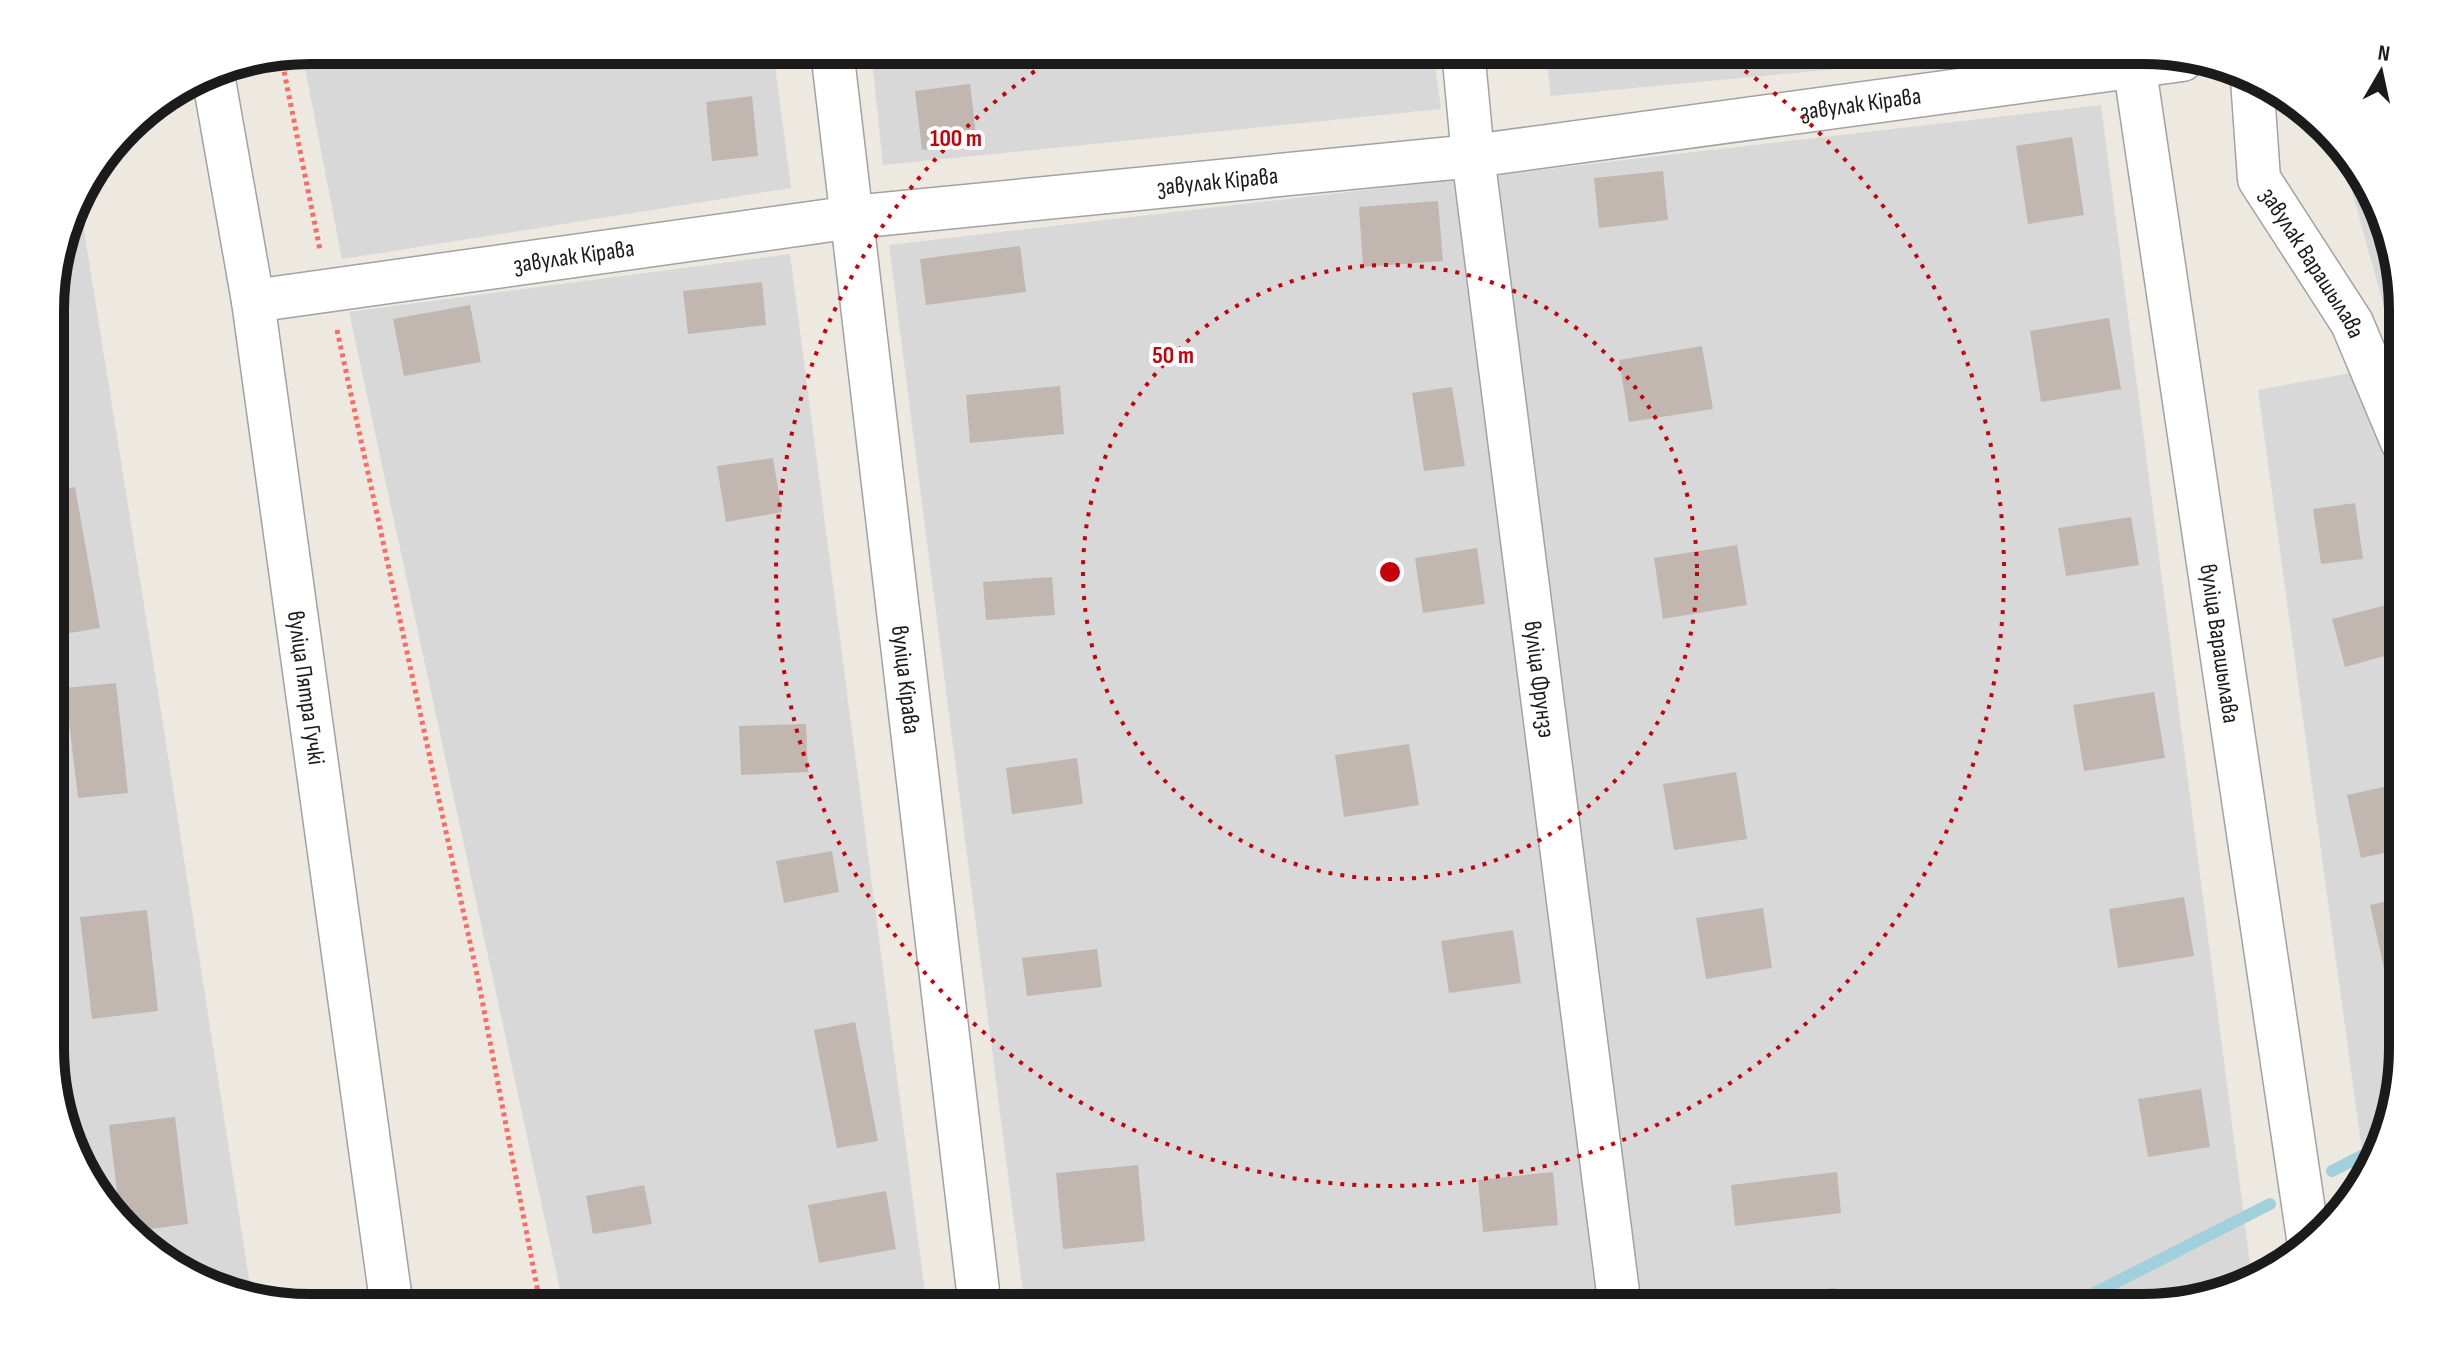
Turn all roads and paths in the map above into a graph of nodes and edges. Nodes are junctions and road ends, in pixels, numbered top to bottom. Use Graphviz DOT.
graph roads {
  1 [pos="834,64"];
  2 [pos="1464,64"];
  3 [pos="2093,64"];
  4 [pos="2134,64"];
  5 [pos="283,66"];
  6 [pos="215,84"];
  7 [pos="2253,91"];
  8 [pos="1473,156"];
  9 [pos="853,217"];
  10 [pos="328,291"];
  11 [pos="253,301"];
  12 [pos="2388,409"];
  13 [pos="2307,1231"];
  14 [pos="1618,1293"];
  15 [pos="390,1294"];
  16 [pos="538,1294"];
  17 [pos="978,1294"];
  1 -- 9 [label="street, вуліца Кірава"];
  2 -- 8 [label="street, вуліца Фрунзэ"];
  3 -- 8 [label="street, завулак Кірава"];
  4 -- 13 [label="street, вуліца Варашылава"];
  5 -- 10 [label="path"];
  6 -- 11 [label="street, вуліца Пятра Гучкі"];
  7 -- 12 [label="street, завулак Варашылава"];
  8 -- 9 [label="street, завулак Кірава"];
  8 -- 14 [label="street, вуліца Фрунзэ"];
  9 -- 10 [label="street, завулак Кірава"];
  9 -- 17 [label="street, вуліца Кірава"];
  10 -- 11 [label="street, завулак Кірава"];
  10 -- 16 [label="path"];
  11 -- 15 [label="street, вуліца Пятра Гучкі"];
}
